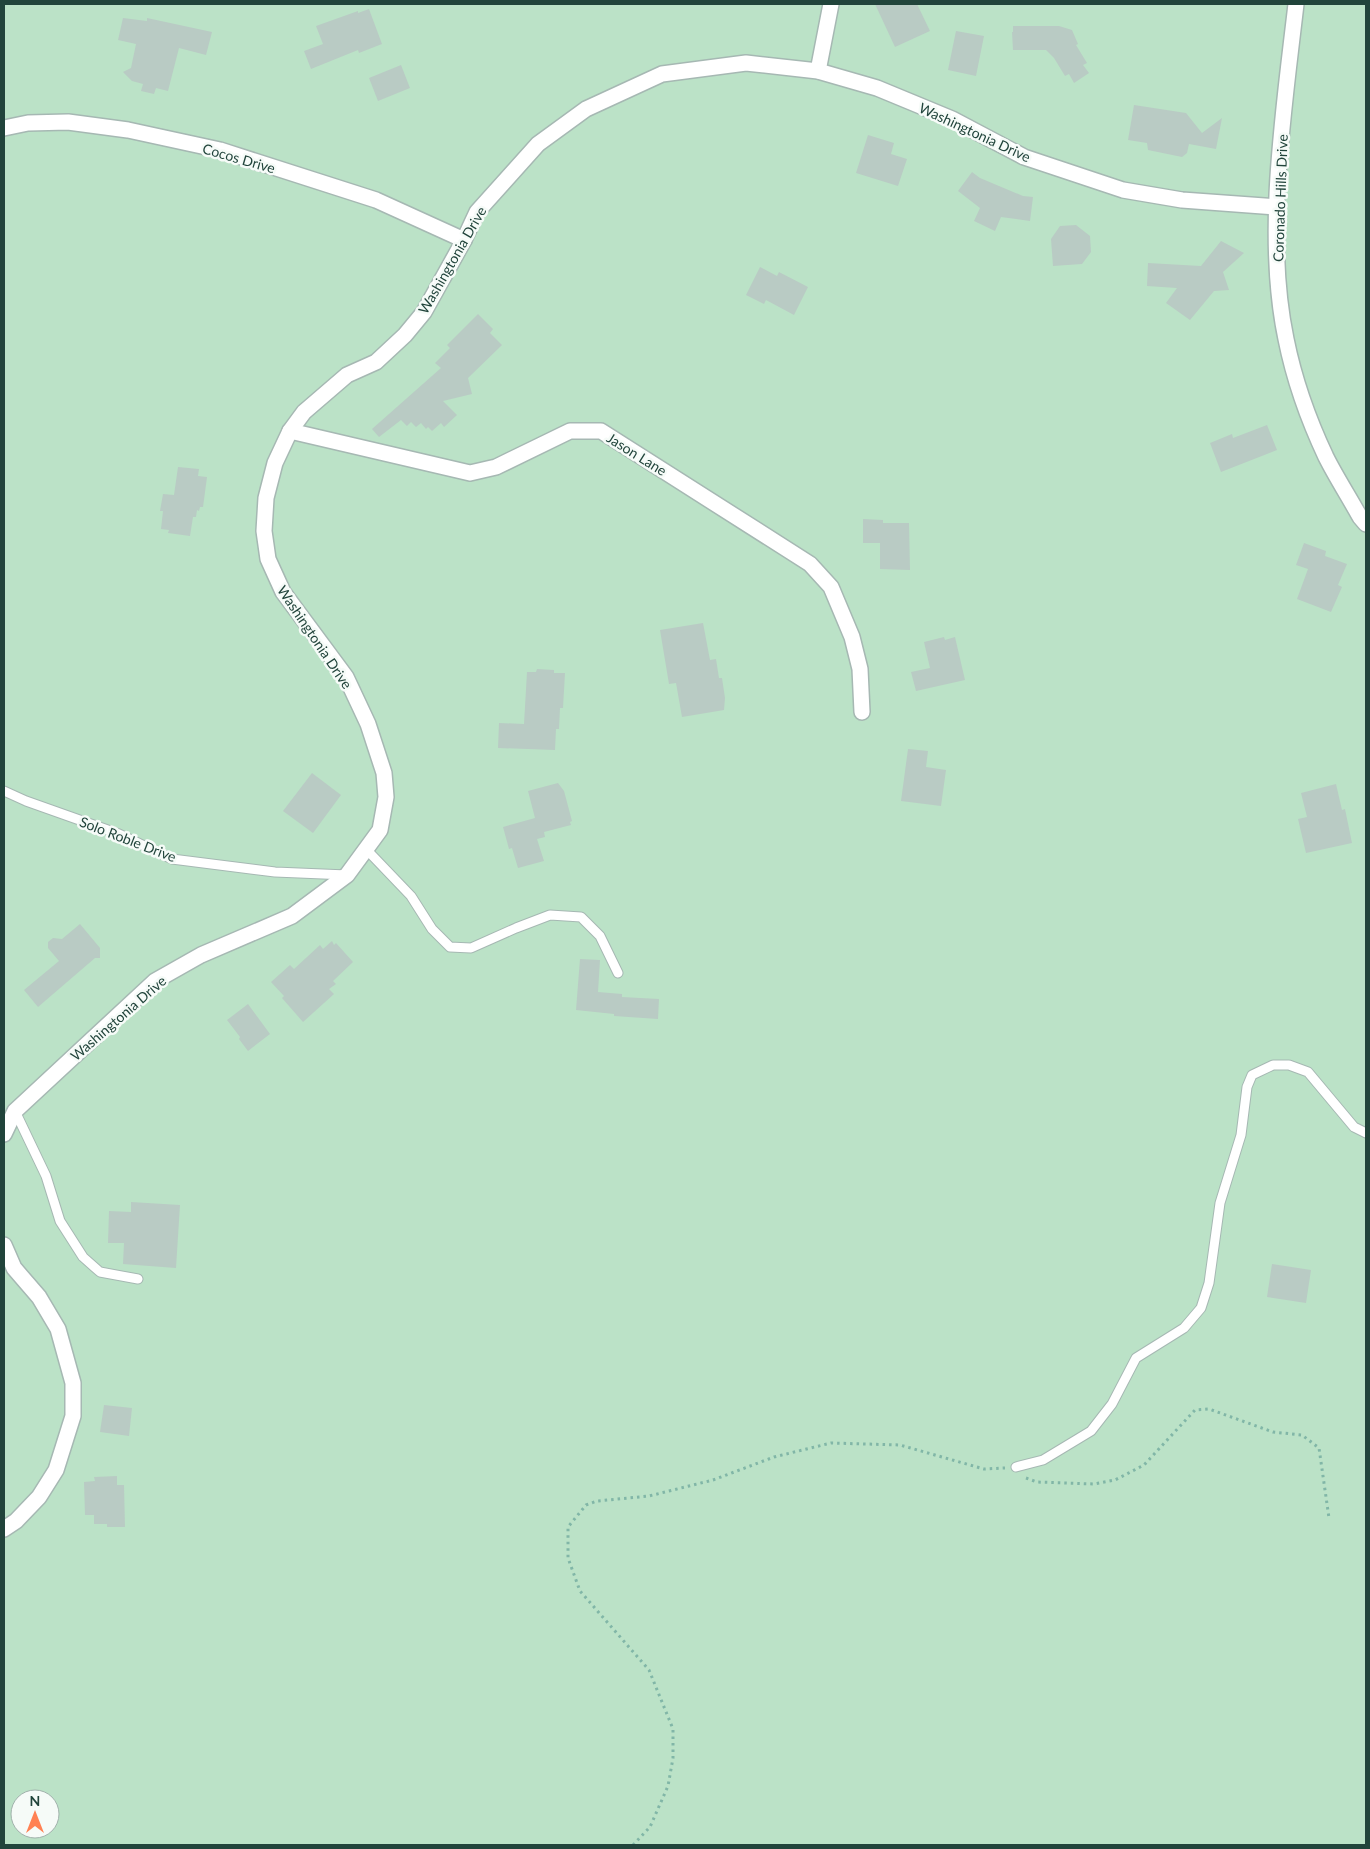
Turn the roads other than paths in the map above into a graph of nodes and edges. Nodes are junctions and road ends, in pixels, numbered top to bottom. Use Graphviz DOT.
graph roads {
  1 [pos="831,4"];
  2 [pos="1296,4"];
  3 [pos="818,71"];
  4 [pos="4,128"];
  5 [pos="1277,207"];
  6 [pos="464,240"];
  7 [pos="290,431"];
  8 [pos="1366,524"];
  9 [pos="862,712"];
  10 [pos="4,791"];
  11 [pos="366,849"];
  12 [pos="348,875"];
  13 [pos="618,973"];
  14 [pos="15,1111"];
  15 [pos="1366,1133"];
  16 [pos="4,1134"];
  17 [pos="4,1245"];
  18 [pos="138,1279"];
  19 [pos="1016,1467"];
  20 [pos="4,1529"];
  1 -- 3 [label="street"];
  2 -- 5 [label="street, Coronado Hills Drive"];
  3 -- 5 [label="street, Washingtonia Drive"];
  3 -- 6 [label="street, Washingtonia Drive"];
  4 -- 6 [label="street, Cocos Drive"];
  5 -- 8 [label="street, Coronado Hills Drive"];
  6 -- 7 [label="street, Washingtonia Drive"];
  7 -- 9 [label="street, Jason Lane"];
  7 -- 11 [label="street, Washingtonia Drive"];
  10 -- 12 [label="lane, Solo Roble Drive"];
  11 -- 12 [label="street, Washingtonia Drive"];
  11 -- 13 [label="lane"];
  12 -- 14 [label="street, Washingtonia Drive"];
  14 -- 16 [label="street, Washingtonia Drive"];
  14 -- 18 [label="lane"];
  15 -- 19 [label="lane"];
  17 -- 20 [label="street"];
}
